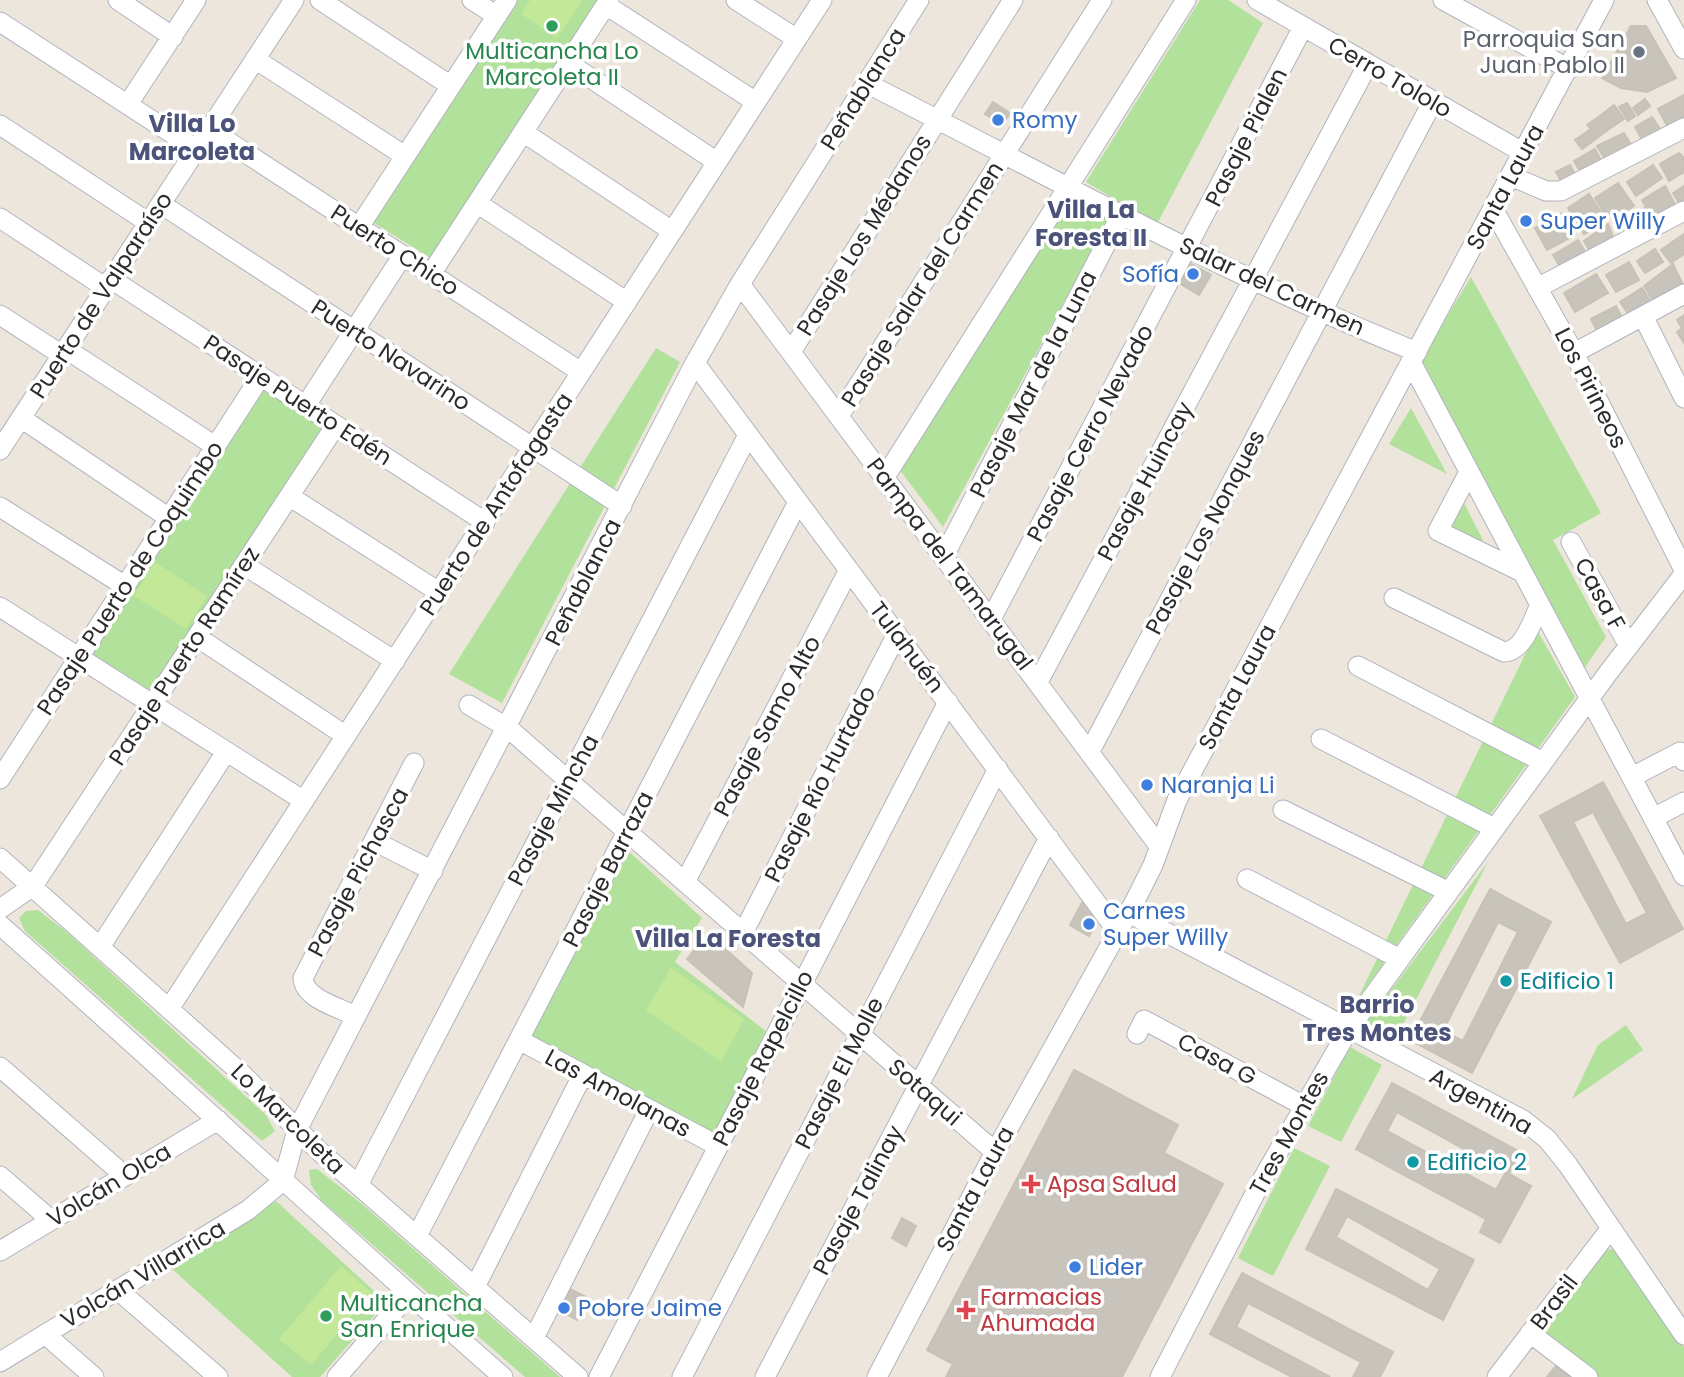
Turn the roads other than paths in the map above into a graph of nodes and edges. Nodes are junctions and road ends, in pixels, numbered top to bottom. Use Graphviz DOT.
graph roads {
  1 [pos="118,0"];
  2 [pos="197,0"];
  3 [pos="294,0"];
  4 [pos="320,0"];
  5 [pos="472,0"];
  6 [pos="736,0"];
  7 [pos="822,0"];
  8 [pos="919,0"];
  9 [pos="1013,0"];
  10 [pos="1102,0"];
  11 [pos="1186,0"];
  12 [pos="1257,0"];
  13 [pos="1604,0"];
  14 [pos="1657,0"];
  15 [pos="607,2"];
  16 [pos="1456,3"];
  17 [pos="502,8"];
  18 [pos="0,22"];
  19 [pos="1303,27"];
  20 [pos="173,37"];
  21 [pos="797,39"];
  22 [pos="1684,47"];
  23 [pos="255,59"];
  24 [pos="568,63"];
  25 [pos="1368,64"];
  26 [pos="1569,69"];
  27 [pos="866,83"];
  28 [pos="451,86"];
  29 [pos="1433,101"];
  30 [pos="756,102"];
  31 [pos="128,104"];
  32 [pos="938,119"];
  33 [pos="0,125"];
  34 [pos="1684,128"];
  35 [pos="209,129"];
  36 [pos="523,132"];
  37 [pos="197,149"];
  38 [pos="1004,153"];
  39 [pos="1524,153"];
  40 [pos="405,156"];
  41 [pos="718,162"];
  42 [pos="1511,176"];
  43 [pos="1069,186"];
  44 [pos="477,203"];
  45 [pos="160,204"];
  46 [pos="1493,209"];
  47 [pos="1684,211"];
  48 [pos="1122,213"];
  49 [pos="0,218"];
  50 [pos="149,223"];
  51 [pos="359,227"];
  52 [pos="672,231"];
  53 [pos="1189,247"];
  54 [pos="403,256"];
  55 [pos="431,274"];
  56 [pos="1253,280"];
  57 [pos="109,284"];
  58 [pos="740,284"];
  59 [pos="1537,288"];
  60 [pos="1684,294"];
  61 [pos="627,302"];
  62 [pos="1321,313"];
  63 [pos="0,316"];
  64 [pos="1643,316"];
  65 [pos="354,331"];
  66 [pos="64,352"];
  67 [pos="791,352"];
  68 [pos="1574,353"];
  69 [pos="1414,357"];
  70 [pos="695,363"];
  71 [pos="582,372"];
  72 [pos="261,376"];
  73 [pos="1681,386"];
  74 [pos="306,405"];
  75 [pos="0,412"];
  76 [pos="839,416"];
  77 [pos="19,421"];
  78 [pos="336,425"];
  79 [pos="748,435"];
  80 [pos="215,446"];
  81 [pos="533,447"];
  82 [pos="0,450"];
  83 [pos="1469,472"];
  84 [pos="885,477"];
  85 [pos="289,496"];
  86 [pos="798,502"];
  87 [pos="622,506"];
  88 [pos="0,507"];
  89 [pos="169,518"];
  90 [pos="485,522"];
  91 [pos="1570,542"];
  92 [pos="944,556"];
  93 [pos="244,565"];
  94 [pos="849,570"];
  95 [pos="1522,572"];
  96 [pos="1684,572"];
  97 [pos="125,586"];
  98 [pos="439,592"];
  99 [pos="1394,598"];
  100 [pos="1540,605"];
  101 [pos="2,612"];
  102 [pos="991,620"];
  103 [pos="897,635"];
  104 [pos="197,637"];
  105 [pos="1629,646"];
  106 [pos="79,657"];
  107 [pos="395,661"];
  108 [pos="1358,666"];
  109 [pos="1038,682"];
  110 [pos="1591,700"];
  111 [pos="948,702"];
  112 [pos="152,705"];
  113 [pos="469,705"];
  114 [pos="508,728"];
  115 [pos="346,736"];
  116 [pos="1321,738"];
  117 [pos="226,751"];
  118 [pos="1090,751"];
  119 [pos="1684,761"];
  120 [pos="1543,762"];
  121 [pos="415,763"];
  122 [pos="998,769"];
  123 [pos="1632,778"];
  124 [pos="0,779"];
  125 [pos="568,780"];
  126 [pos="304,802"];
  127 [pos="1684,802"];
  128 [pos="1283,810"];
  129 [pos="1653,818"];
  130 [pos="1494,828"];
  131 [pos="627,832"];
  132 [pos="1049,838"];
  133 [pos="374,841"];
  134 [pos="1159,846"];
  135 [pos="0,858"];
  136 [pos="433,871"];
  137 [pos="1684,876"];
  138 [pos="1247,879"];
  139 [pos="685,882"];
  140 [pos="33,886"];
  141 [pos="1447,891"];
  142 [pos="0,908"];
  143 [pos="1129,912"];
  144 [pos="0,925"];
  145 [pos="1118,932"];
  146 [pos="743,933"];
  147 [pos="100,947"];
  148 [pos="1400,959"];
  149 [pos="802,984"];
  150 [pos="169,1009"];
  151 [pos="356,1016"];
  152 [pos="1349,1029"];
  153 [pos="859,1034"];
  154 [pos="1137,1034"];
  155 [pos="519,1040"];
  156 [pos="0,1067"];
  157 [pos="583,1074"];
  158 [pos="918,1085"];
  159 [pos="1304,1106"];
  160 [pos="649,1110"];
  161 [pos="218,1120"];
  162 [pos="297,1130"];
  163 [pos="718,1146"];
  164 [pos="995,1152"];
  165 [pos="0,1176"];
  166 [pos="125,1176"];
  167 [pos="283,1181"];
  168 [pos="358,1185"];
  169 [pos="51,1220"];
  170 [pos="1611,1228"];
  171 [pos="417,1236"];
  172 [pos="0,1251"];
  173 [pos="475,1287"];
  174 [pos="118,1290"];
  175 [pos="409,1294"];
  176 [pos="1530,1333"];
  177 [pos="45,1335"];
  178 [pos="1684,1335"];
  179 [pos="534,1338"];
  180 [pos="0,1362"];
  181 [pos="340,1376"];
  182 [pos="94,1377"];
  183 [pos="218,1377"];
  184 [pos="503,1377"];
  185 [pos="578,1377"];
  186 [pos="599,1377"];
  187 [pos="682,1377"];
  188 [pos="765,1377"];
  189 [pos="877,1377"];
  190 [pos="1160,1377"];
  191 [pos="1497,1377"];
  192 [pos="1588,1377"];
  1 -- 20 [label="street"];
  2 -- 20 [label="street"];
  3 -- 23 [label="street, Puerto de Valparaíso"];
  4 -- 28 [label="street"];
  5 -- 17 [label="street"];
  6 -- 21 [label="street"];
  7 -- 21 [label="street, Puerto de Antofagasta"];
  8 -- 27 [label="street, Peñablanca"];
  9 -- 32 [label="street, Pasaje Los Médanos"];
  10 -- 38 [label="street, Pasaje Salar del Carmen"];
  11 -- 43 [label="street"];
  12 -- 19 [label="street, Cerro Tololo"];
  13 -- 26 [label="street, Santa Laura"];
  14 -- 22 [label="street"];
  15 -- 24 [label="street"];
  15 -- 30 [label="street"];
  16 -- 26 [label="street"];
  17 -- 28 [label="street"];
  18 -- 31 [label="street"];
  19 -- 25 [label="street, Cerro Tololo"];
  19 -- 53 [label="street, Pasaje Pialen"];
  20 -- 31 [label="street"];
  21 -- 30 [label="street, Puerto de Antofagasta"];
  23 -- 35 [label="street, Puerto de Valparaíso"];
  23 -- 40 [label="street"];
  24 -- 36 [label="street"];
  24 -- 41 [label="street"];
  25 -- 29 [label="street, Cerro Tololo"];
  25 -- 56 [label="street, Pasaje Huincay"];
  26 -- 39 [label="street, Santa Laura"];
  27 -- 32 [label="street, Salar del Carmen"];
  27 -- 58 [label="street, Peñablanca"];
  28 -- 40 [label="street"];
  29 -- 39 [label="street, Cerro Tololo"];
  29 -- 62 [label="street, Pasaje Los Nonques"];
  30 -- 41 [label="street, Puerto de Antofagasta"];
  31 -- 37 [label="street"];
  32 -- 38 [label="street, Salar del Carmen"];
  32 -- 67 [label="street, Pasaje Los Médanos"];
  33 -- 50 [label="street"];
  34 -- 42 [label="street"];
  35 -- 37 [label="street, Puerto de Valparaíso"];
  35 -- 51 [label="street, Puerto Chico"];
  36 -- 44 [label="street"];
  36 -- 52 [label="street"];
  37 -- 45 [label="street, Puerto de Valparaíso"];
  38 -- 43 [label="street, Salar del Carmen"];
  38 -- 76 [label="street, Pasaje Salar del Carmen"];
  39 -- 42 [label="street, Santa Laura"];
  40 -- 51 [label="street"];
  41 -- 52 [label="street, Puerto de Antofagasta"];
  42 -- 46 [label="street, Santa Laura"];
  43 -- 48 [label="street, Salar del Carmen"];
  43 -- 84 [label="street"];
  44 -- 55 [label="street"];
  44 -- 61 [label="street"];
  45 -- 50 [label="street, Puerto de Valparaíso"];
  45 -- 65 [label="street, Puerto Navarino"];
  46 -- 59 [label="street, Los Pirineos"];
  46 -- 69 [label="street, Santa Laura"];
  47 -- 59 [label="street"];
  48 -- 53 [label="street, Salar del Carmen"];
  48 -- 92 [label="street, Pasaje Mar de la Luna"];
  49 -- 57 [label="street, Pasaje Puerto Edén"];
  50 -- 57 [label="street, Puerto de Valparaíso"];
  51 -- 54 [label="street, Puerto Chico"];
  52 -- 61 [label="street, Puerto de Antofagasta"];
  53 -- 56 [label="street, Salar del Carmen"];
  53 -- 102 [label="street, Pasaje Cerro Nevado"];
  54 -- 55 [label="street, Puerto Chico"];
  54 -- 65 [label="street"];
  55 -- 71 [label="street, Puerto Chico"];
  56 -- 62 [label="street, Salar del Carmen"];
  56 -- 109 [label="street, Pasaje Huincay"];
  57 -- 66 [label="street, Puerto de Valparaíso"];
  57 -- 72 [label="street, Pasaje Puerto Edén"];
  58 -- 67 [label="street, Pampa del Tamarugal"];
  58 -- 70 [label="street, Peñablanca"];
  59 -- 68 [label="street, Los Pirineos"];
  60 -- 64 [label="street"];
  61 -- 71 [label="street, Puerto de Antofagasta"];
  62 -- 69 [label="street, Salar del Carmen"];
  62 -- 118 [label="street, Pasaje Los Nonques"];
  63 -- 66 [label="street"];
  64 -- 68 [label="street"];
  64 -- 73 [label="street"];
  65 -- 74 [label="street"];
  65 -- 81 [label="street, Puerto Navarino"];
  66 -- 77 [label="street, Puerto de Valparaíso"];
  66 -- 80 [label="street"];
  67 -- 76 [label="street, Pampa del Tamarugal"];
  68 -- 96 [label="street, Los Pirineos"];
  69 -- 83 [label="street"];
  69 -- 134 [label="street, Santa Laura"];
  70 -- 79 [label="street, Tulahuén"];
  70 -- 87 [label="street, Peñablanca"];
  71 -- 81 [label="street, Puerto de Antofagasta"];
  72 -- 74 [label="street, Pasaje Puerto Edén"];
  72 -- 80 [label="street, Pasaje Puerto de Coquimbo"];
  74 -- 78 [label="street, Pasaje Puerto Edén"];
  75 -- 77 [label="street"];
  76 -- 84 [label="street, Pampa del Tamarugal"];
  77 -- 82 [label="street, Puerto de Valparaíso"];
  77 -- 89 [label="street"];
  78 -- 85 [label="street, Pasaje Puerto Ramírez"];
  78 -- 90 [label="street, Pasaje Puerto Edén"];
  79 -- 86 [label="street, Tulahuén"];
  79 -- 125 [label="street, Pasaje Mincha"];
  80 -- 89 [label="street, Pasaje Puerto de Coquimbo"];
  81 -- 87 [label="street, Puerto Navarino"];
  81 -- 90 [label="street, Puerto de Antofagasta"];
  83 -- 95 [label="street"];
  83 -- 95 [label="street"];
  84 -- 92 [label="street, Pampa del Tamarugal"];
  85 -- 93 [label="street, Pasaje Puerto Ramírez"];
  85 -- 98 [label="street"];
  86 -- 94 [label="street, Tulahuén"];
  86 -- 131 [label="street, Pasaje Barraza"];
  87 -- 114 [label="street, Peñablanca"];
  88 -- 97 [label="street"];
  89 -- 97 [label="street, Pasaje Puerto de Coquimbo"];
  90 -- 98 [label="street, Puerto de Antofagasta"];
  91 -- 105 [label="street, Casa F"];
  92 -- 102 [label="street, Pampa del Tamarugal"];
  93 -- 104 [label="street, Pasaje Puerto Ramírez"];
  93 -- 107 [label="street"];
  94 -- 103 [label="street, Tulahuén"];
  94 -- 139 [label="street, Pasaje Samo Alto"];
  95 -- 100 [label="street"];
  96 -- 105 [label="street, Tres Montes"];
  97 -- 106 [label="street, Pasaje Puerto de Coquimbo"];
  98 -- 107 [label="street, Puerto de Antofagasta"];
  99 -- 100 [label="street"];
  100 -- 110 [label="street"];
  101 -- 106 [label="street"];
  102 -- 109 [label="street, Pampa del Tamarugal"];
  103 -- 111 [label="street, Tulahuén"];
  103 -- 146 [label="street, Pasaje Río Hurtado"];
  104 -- 112 [label="street, Pasaje Puerto Ramírez"];
  104 -- 115 [label="street"];
  105 -- 110 [label="street, Tres Montes"];
  106 -- 112 [label="street"];
  106 -- 124 [label="street, Pasaje Puerto de Coquimbo"];
  107 -- 115 [label="street, Puerto de Antofagasta"];
  108 -- 120 [label="street"];
  109 -- 118 [label="street, Pampa del Tamarugal"];
  110 -- 120 [label="street, Tres Montes"];
  110 -- 123 [label="street"];
  111 -- 122 [label="street, Tulahuén"];
  111 -- 149 [label="street, Pasaje Rapelcillo"];
  112 -- 117 [label="street"];
  112 -- 140 [label="street, Pasaje Puerto Ramírez"];
  113 -- 114 [label="street, Sotaqui"];
  114 -- 125 [label="street, Sotaqui"];
  114 -- 136 [label="street, Peñablanca"];
  115 -- 126 [label="street, Puerto de Antofagasta"];
  116 -- 130 [label="street"];
  117 -- 126 [label="street"];
  117 -- 147 [label="street"];
  118 -- 134 [label="street, Pampa del Tamarugal"];
  119 -- 123 [label="street"];
  120 -- 130 [label="street, Tres Montes"];
  121 -- 133 [label="street, Pasaje Pichasca"];
  122 -- 132 [label="street, Tulahuén"];
  122 -- 153 [label="street, Pasaje El Molle"];
  123 -- 129 [label="street"];
  125 -- 131 [label="street, Sotaqui"];
  125 -- 168 [label="street, Pasaje Mincha"];
  126 -- 150 [label="street, Puerto de Antofagasta"];
  127 -- 129 [label="street"];
  128 -- 141 [label="street"];
  129 -- 137 [label="street"];
  130 -- 141 [label="street, Tres Montes"];
  131 -- 139 [label="street, Sotaqui"];
  131 -- 155 [label="street, Pasaje Barraza"];
  132 -- 145 [label="street, Tulahuén"];
  132 -- 158 [label="street, Pasaje Talinay"];
  133 -- 136 [label="street"];
  133 -- 151 [label="street, Pasaje Pichasca"];
  134 -- 143 [label="street, Santa Laura"];
  135 -- 140 [label="street, Lo Marcoleta"];
  136 -- 151 [label="street, Peñablanca"];
  138 -- 148 [label="street"];
  139 -- 146 [label="street, Sotaqui"];
  140 -- 142 [label="street"];
  140 -- 147 [label="street, Lo Marcoleta"];
  141 -- 148 [label="street, Tres Montes"];
  143 -- 145 [label="street, Santa Laura"];
  143 -- 152 [label="street, Argentina"];
  144 -- 161 [label="street, Lo Marcoleta"];
  145 -- 164 [label="street, Santa Laura"];
  146 -- 149 [label="street, Sotaqui"];
  147 -- 150 [label="street, Lo Marcoleta"];
  148 -- 152 [label="street, Tres Montes"];
  149 -- 153 [label="street, Sotaqui"];
  149 -- 163 [label="street, Pasaje Rapelcillo"];
  150 -- 162 [label="street, Lo Marcoleta"];
  151 -- 162 [label="street, Peñablanca"];
  152 -- 159 [label="street, Tres Montes"];
  152 -- 170 [label="street, Argentina"];
  153 -- 158 [label="street, Sotaqui"];
  153 -- 187 [label="street, Pasaje El Molle"];
  154 -- 159 [label="street, Casa G"];
  155 -- 157 [label="street, Las Amolanas"];
  155 -- 171 [label="street, Pasaje Barraza"];
  156 -- 166 [label="street"];
  157 -- 160 [label="street, Las Amolanas"];
  157 -- 173 [label="street"];
  158 -- 164 [label="street, Sotaqui"];
  158 -- 188 [label="street, Pasaje Talinay"];
  159 -- 190 [label="street, Tres Montes"];
  160 -- 163 [label="street, Las Amolanas"];
  160 -- 179 [label="street"];
  161 -- 166 [label="street, Volcán Olca"];
  161 -- 167 [label="street, Lo Marcoleta"];
  162 -- 167 [label="street, Peñablanca"];
  162 -- 168 [label="street, Lo Marcoleta"];
  163 -- 186 [label="street, Pasaje Rapelcillo"];
  164 -- 189 [label="street, Santa Laura"];
  165 -- 169 [label="street"];
  166 -- 169 [label="street, Volcán Olca"];
  167 -- 174 [label="street, Volcán Villarrica"];
  167 -- 175 [label="street, Lo Marcoleta"];
  168 -- 171 [label="street, Lo Marcoleta"];
  169 -- 172 [label="street, Volcán Olca"];
  170 -- 176 [label="street, Brasil"];
  170 -- 178 [label="street, Argentina"];
  171 -- 173 [label="street, Lo Marcoleta"];
  173 -- 179 [label="street, Lo Marcoleta"];
  174 -- 177 [label="street, Volcán Villarrica"];
  174 -- 183 [label="street"];
  175 -- 181 [label="street"];
  175 -- 184 [label="street, Lo Marcoleta"];
  176 -- 191 [label="street, Brasil"];
  176 -- 192 [label="street"];
  177 -- 180 [label="street, Volcán Villarrica"];
  177 -- 182 [label="street"];
  179 -- 185 [label="street, Lo Marcoleta"];
}
